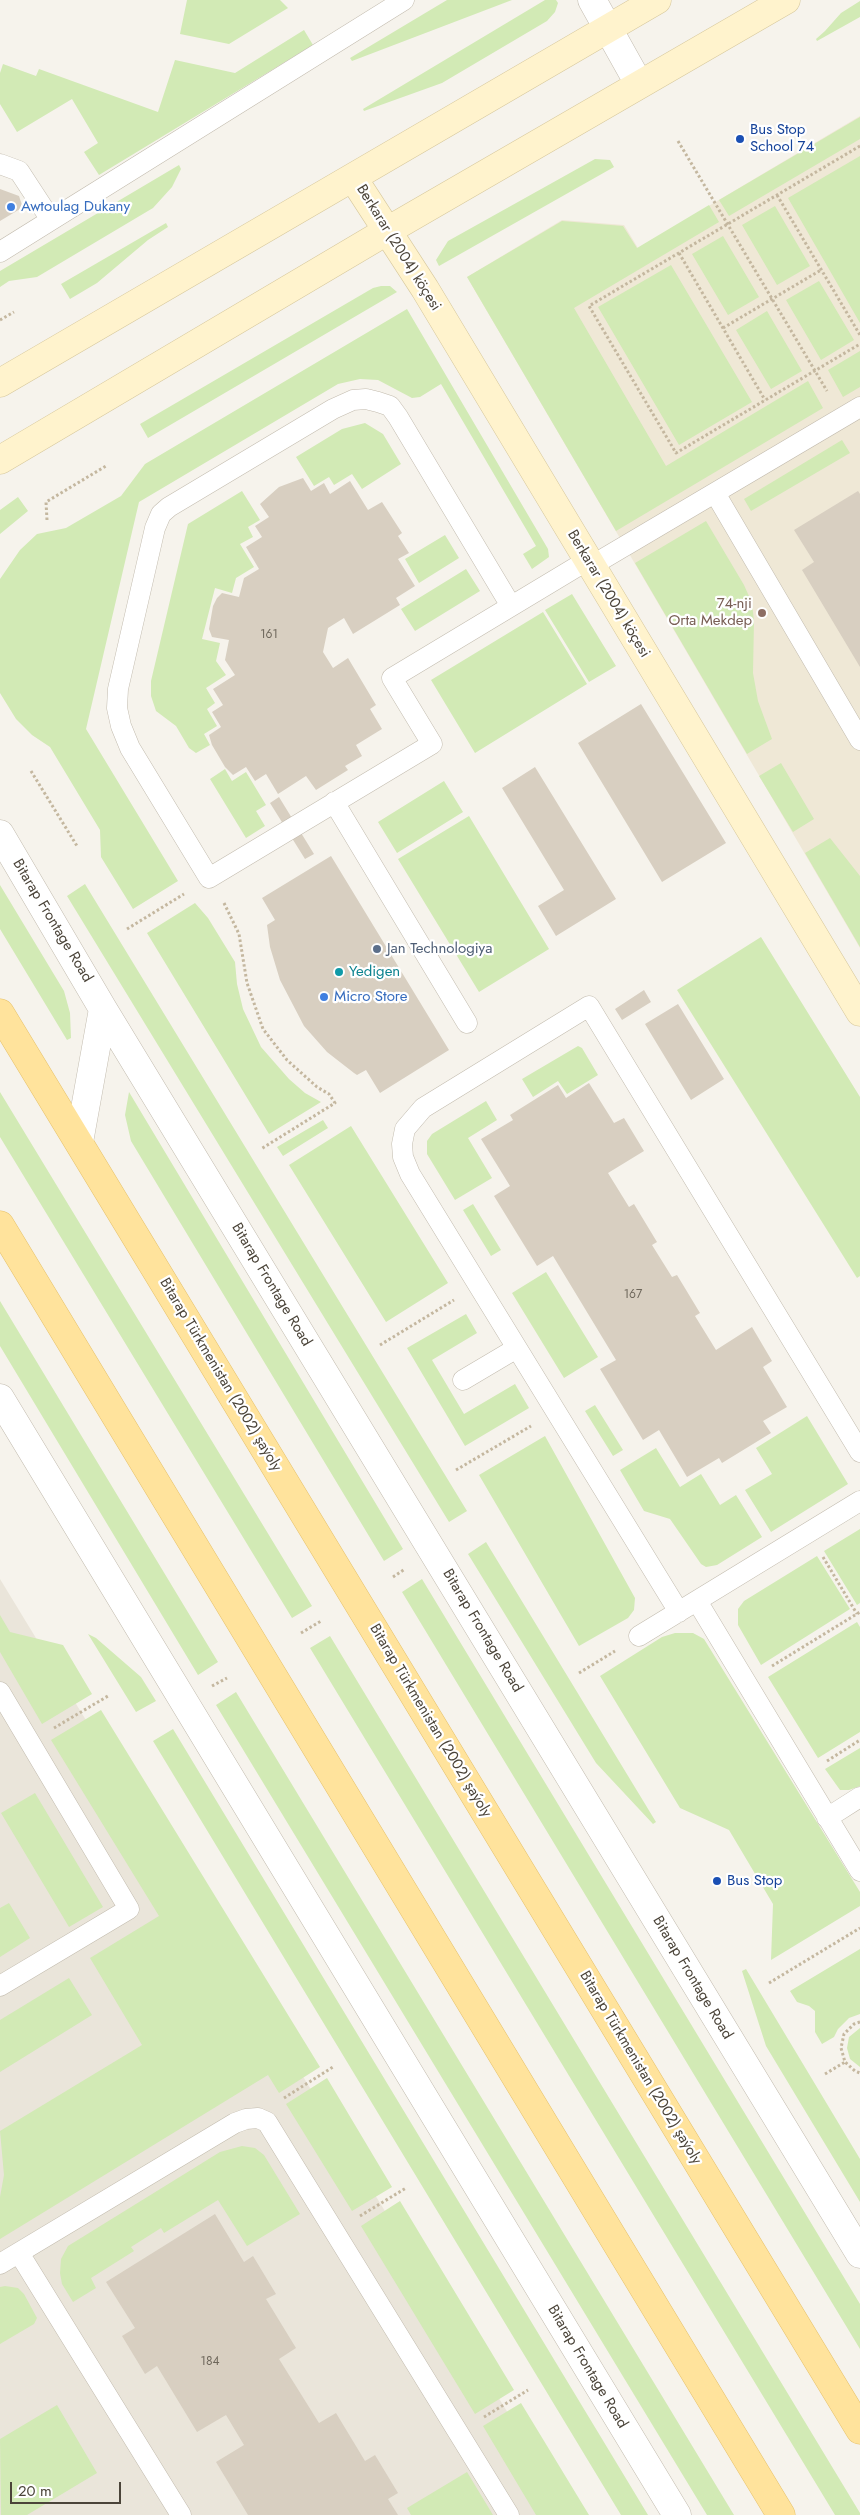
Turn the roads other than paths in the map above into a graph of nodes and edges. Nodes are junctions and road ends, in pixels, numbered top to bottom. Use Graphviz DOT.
graph roads {
  1 [pos="404,0"];
  2 [pos="592,0"];
  3 [pos="658,0"];
  4 [pos="786,0"];
  5 [pos="608,29"];
  6 [pos="639,84"];
  7 [pos="0,164"];
  8 [pos="354,178"];
  9 [pos="51,220"];
  10 [pos="387,230"];
  11 [pos="0,252"];
  12 [pos="0,383"];
  13 [pos="855,412"];
  14 [pos="0,460"];
  15 [pos="715,493"];
  16 [pos="589,563"];
  17 [pos="511,606"];
  18 [pos="860,740"];
  19 [pos="334,802"];
  20 [pos="0,834"];
  21 [pos="103,1009"];
  22 [pos="860,1012"];
  23 [pos="0,1013"];
  24 [pos="467,1023"];
  25 [pos="79,1142"];
  26 [pos="0,1225"];
  27 [pos="516,1348"];
  28 [pos="463,1380"];
  29 [pos="0,1398"];
  30 [pos="860,1452"];
  31 [pos="860,1502"];
  32 [pos="697,1601"];
  33 [pos="679,1612"];
  34 [pos="639,1636"];
  35 [pos="0,1692"];
  36 [pos="860,1798"];
  37 [pos="828,1818"];
  38 [pos="860,1871"];
  39 [pos="0,1986"];
  40 [pos="19,2253"];
  41 [pos="860,2254"];
  42 [pos="0,2264"];
  43 [pos="860,2430"];
  44 [pos="181,2515"];
  45 [pos="509,2515"];
  46 [pos="677,2515"];
  47 [pos="781,2515"];
  1 -- 9 [label="lane"];
  2 -- 5 [label="street"];
  3 -- 5 [label="street"];
  4 -- 6 [label="street"];
  5 -- 6 [label="street"];
  5 -- 8 [label="street"];
  6 -- 10 [label="street"];
  7 -- 9 [label="lane"];
  8 -- 10 [label="street, Berkarar (2004) köçesi"];
  8 -- 12 [label="street"];
  9 -- 11 [label="lane"];
  10 -- 14 [label="street"];
  10 -- 16 [label="street, Berkarar (2004) köçesi"];
  13 -- 15 [label="lane"];
  15 -- 16 [label="lane"];
  15 -- 18 [label="lane"];
  16 -- 17 [label="lane"];
  16 -- 22 [label="street, Berkarar (2004) köçesi"];
  17 -- 19 [label="lane"];
  17 -- 19 [label="lane"];
  19 -- 24 [label="lane"];
  20 -- 21 [label="street, Bitarap Frontage Road"];
  21 -- 25 [label="street"];
  21 -- 41 [label="street, Bitarap Frontage Road"];
  23 -- 25 [label="main road, Bitarap Türkmenistan (2002) şaýoly"];
  25 -- 43 [label="main road, Bitarap Türkmenistan (2002) şaýoly"];
  26 -- 47 [label="main road"];
  27 -- 28 [label="lane"];
  27 -- 30 [label="lane"];
  27 -- 33 [label="lane"];
  29 -- 46 [label="street, Bitarap Frontage Road"];
  31 -- 32 [label="lane"];
  32 -- 33 [label="lane"];
  32 -- 37 [label="lane"];
  33 -- 34 [label="lane"];
  35 -- 39 [label="lane"];
  36 -- 37 [label="lane"];
  37 -- 38 [label="lane"];
  40 -- 42 [label="lane"];
  40 -- 44 [label="lane"];
  40 -- 45 [label="lane"];
}
